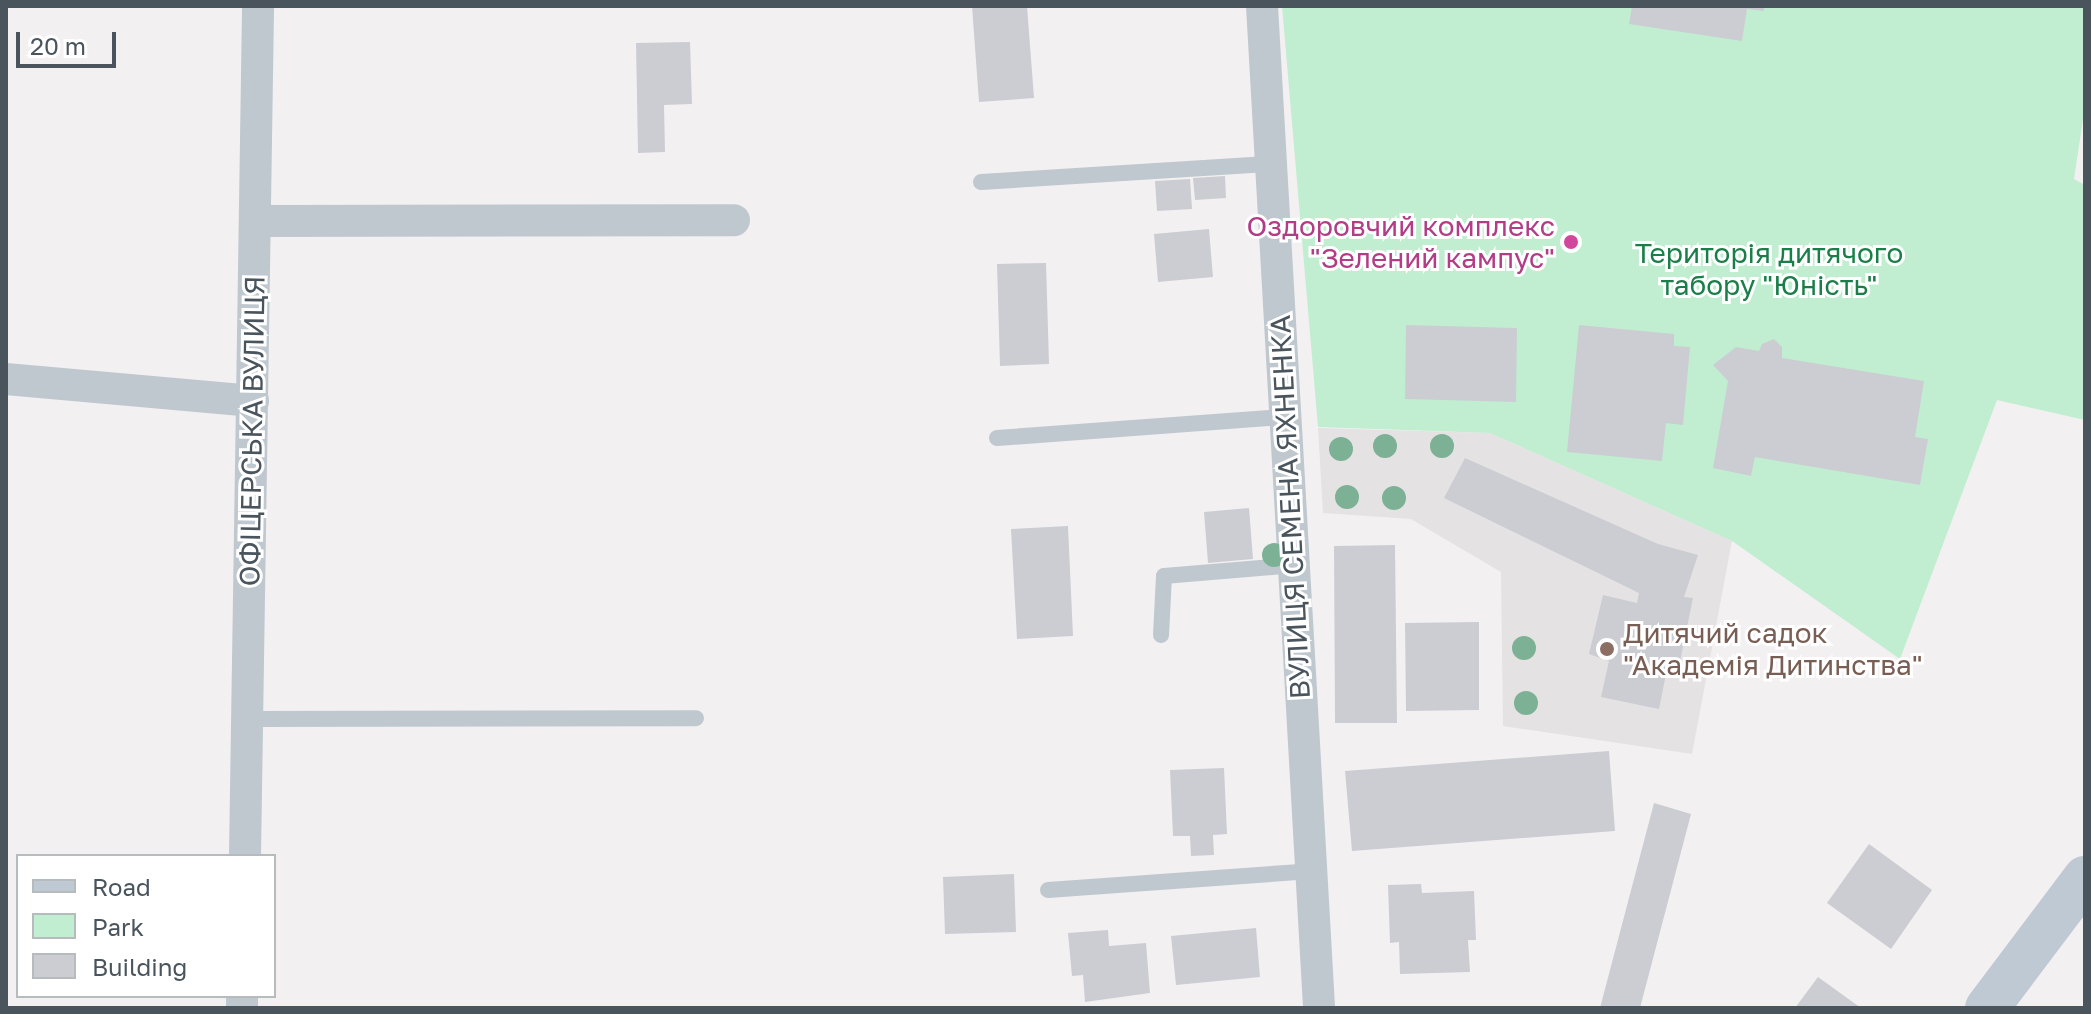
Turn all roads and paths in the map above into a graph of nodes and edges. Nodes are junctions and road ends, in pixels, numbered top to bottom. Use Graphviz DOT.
graph roads {
  1 [pos="258,6"];
  2 [pos="1262,6"];
  3 [pos="1271,164"];
  4 [pos="981,182"];
  5 [pos="734,220"];
  6 [pos="255,221"];
  7 [pos="6,379"];
  8 [pos="253,401"];
  9 [pos="1285,417"];
  10 [pos="997,438"];
  11 [pos="1294,565"];
  12 [pos="1161,635"];
  13 [pos="696,718"];
  14 [pos="247,719"];
  15 [pos="245,854"];
  16 [pos="1311,871"];
  17 [pos="2085,878"];
  18 [pos="1048,890"];
  19 [pos="1319,1008"];
  20 [pos="1987,1008"];
  1 -- 6 [label="street, ОФІЦЕРСЬКА ВУЛИЦЯ"];
  2 -- 3 [label="street, ВУЛИЦЯ СЕМЕНА ЯХНЕНКА"];
  3 -- 4 [label="lane"];
  3 -- 9 [label="street, ВУЛИЦЯ СЕМЕНА ЯХНЕНКА"];
  5 -- 6 [label="street"];
  6 -- 8 [label="street, ОФІЦЕРСЬКА ВУЛИЦЯ"];
  7 -- 8 [label="street"];
  8 -- 14 [label="street, ОФІЦЕРСЬКА ВУЛИЦЯ"];
  9 -- 10 [label="lane"];
  9 -- 11 [label="street, ВУЛИЦЯ СЕМЕНА ЯХНЕНКА"];
  11 -- 12 [label="lane"];
  11 -- 16 [label="street, ВУЛИЦЯ СЕМЕНА ЯХНЕНКА"];
  13 -- 14 [label="lane"];
  14 -- 15 [label="street, ОФІЦЕРСЬКА ВУЛИЦЯ"];
  16 -- 18 [label="lane"];
  16 -- 19 [label="street, ВУЛИЦЯ СЕМЕНА ЯХНЕНКА"];
  17 -- 20 [label="street"];
}
